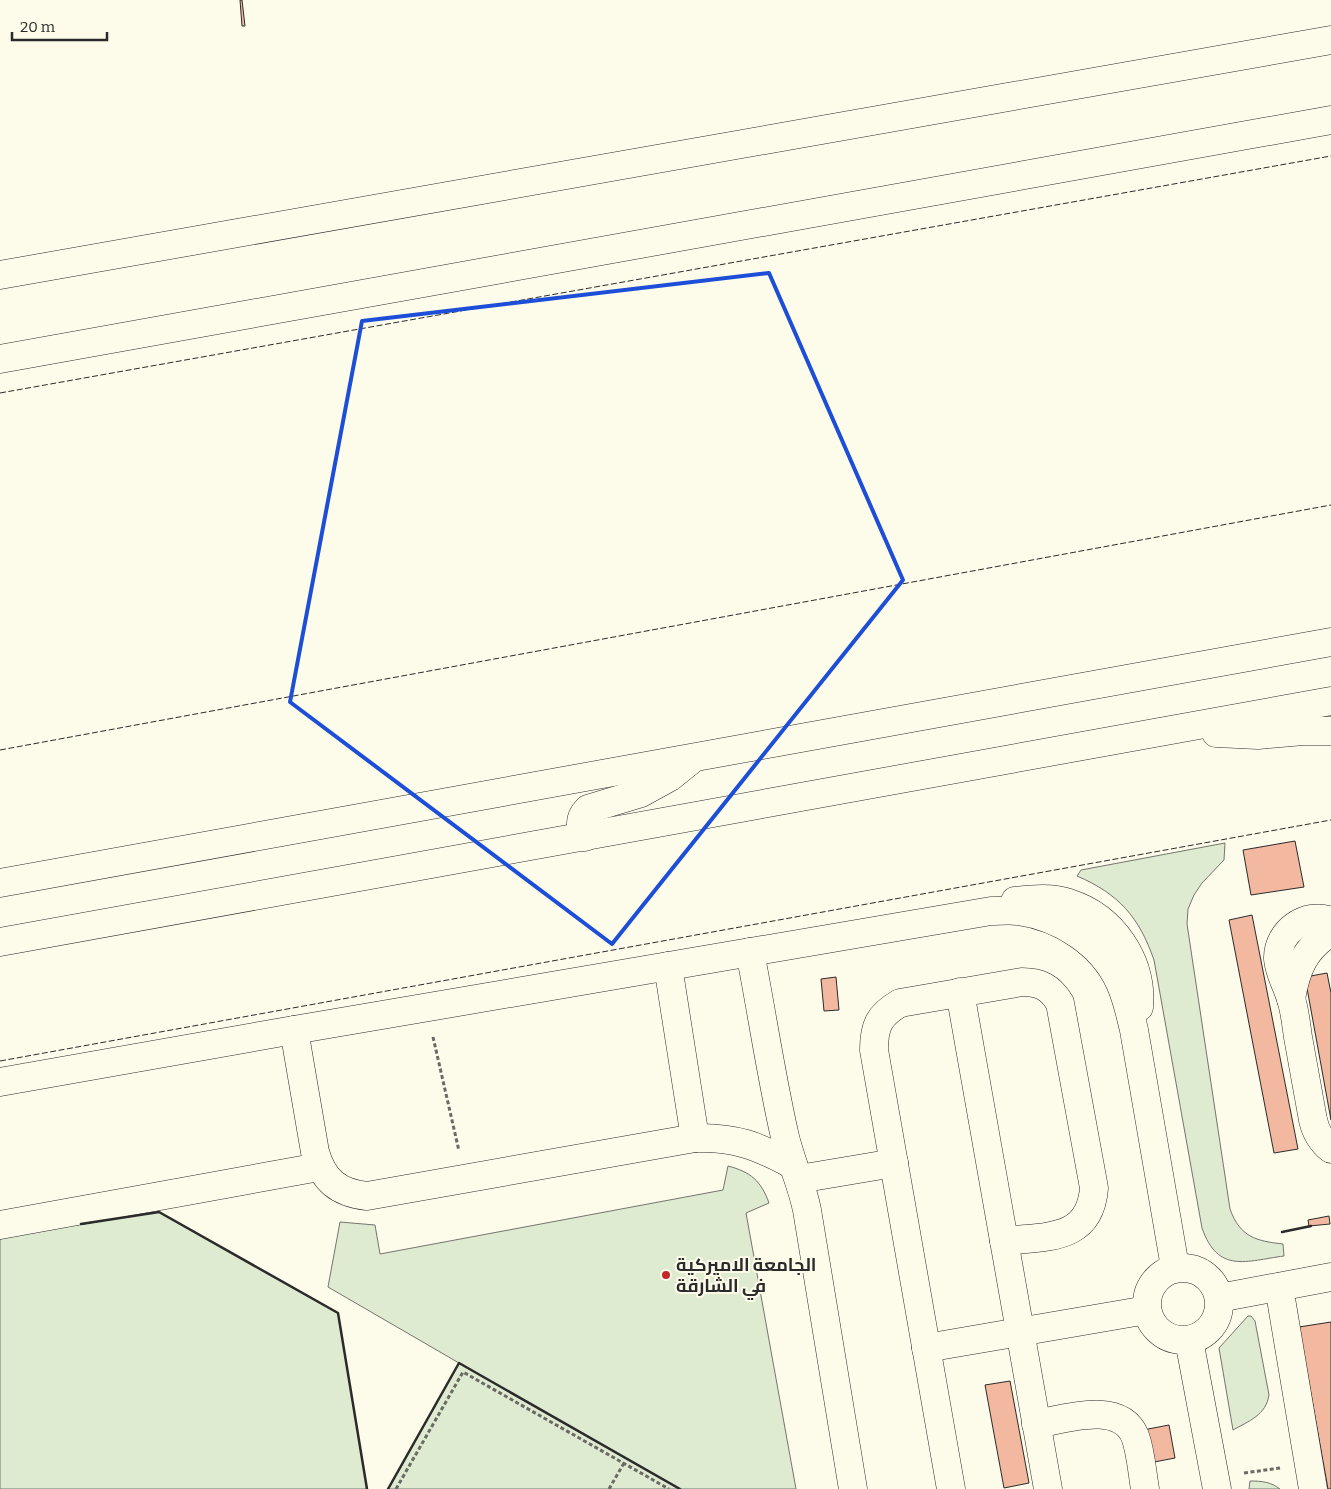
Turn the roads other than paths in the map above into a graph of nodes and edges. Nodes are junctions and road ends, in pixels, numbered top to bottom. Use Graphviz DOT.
graph roads {
  1 [pos="1331,40"];
  2 [pos="1331,120"];
  3 [pos="0,275"];
  4 [pos="0,359"];
  5 [pos="1331,642"];
  6 [pos="1331,701"];
  7 [pos="1190,727"];
  8 [pos="1331,731"];
  9 [pos="695,758"];
  10 [pos="585,837"];
  11 [pos="0,883"];
  12 [pos="1331,921"];
  13 [pos="1331,932"];
  14 [pos="0,942"];
  15 [pos="750,952"];
  16 [pos="668,966"];
  17 [pos="960,992"];
  18 [pos="1291,999"];
  19 [pos="294,1030"];
  20 [pos="0,1082"];
  21 [pos="695,1138"];
  22 [pos="1331,1149"];
  23 [pos="894,1163"];
  24 [pos="319,1167"];
  25 [pos="796,1172"];
  26 [pos="0,1225"];
  27 [pos="1004,1241"];
  28 [pos="1175,1267"];
  29 [pos="1331,1277"];
  30 [pos="1279,1287"];
  31 [pos="1219,1298"];
  32 [pos="1147,1310"];
  33 [pos="1020,1332"];
  34 [pos="1189,1340"];
  35 [pos="926,1348"];
  36 [pos="1036,1424"];
  37 [pos="852,1489"];
  38 [pos="951,1489"];
  39 [pos="1048,1489"];
  40 [pos="1145,1489"];
  41 [pos="1217,1489"];
  42 [pos="1313,1489"];
  1 -- 3 [label="street"];
  2 -- 4 [label="street"];
  5 -- 9 [label="street"];
  6 -- 7 [label="street"];
  7 -- 8 [label="street"];
  7 -- 10 [label="street"];
  9 -- 10 [label="street"];
  9 -- 11 [label="street"];
  10 -- 14 [label="street"];
  12 -- 18 [label="street"];
  13 -- 18 [label="street"];
  15 -- 16 [label="street"];
  15 -- 25 [label="street"];
  15 -- 28 [label="street"];
  16 -- 19 [label="street"];
  16 -- 21 [label="street"];
  17 -- 23 [label="street"];
  17 -- 27 [label="street"];
  17 -- 27 [label="street"];
  18 -- 22 [label="street"];
  19 -- 20 [label="street"];
  19 -- 24 [label="street"];
  21 -- 24 [label="street"];
  21 -- 25 [label="street"];
  23 -- 25 [label="street"];
  23 -- 35 [label="street"];
  24 -- 26 [label="street"];
  25 -- 37 [label="street"];
  27 -- 33 [label="street"];
  28 -- 31 [label="street"];
  28 -- 32 [label="street"];
  29 -- 30 [label="street"];
  30 -- 31 [label="street"];
  30 -- 42 [label="street"];
  31 -- 34 [label="street"];
  32 -- 33 [label="street"];
  32 -- 34 [label="street"];
  33 -- 35 [label="street"];
  33 -- 36 [label="street"];
  34 -- 41 [label="street"];
  35 -- 38 [label="street"];
  36 -- 39 [label="street"];
  36 -- 40 [label="street"];
}
